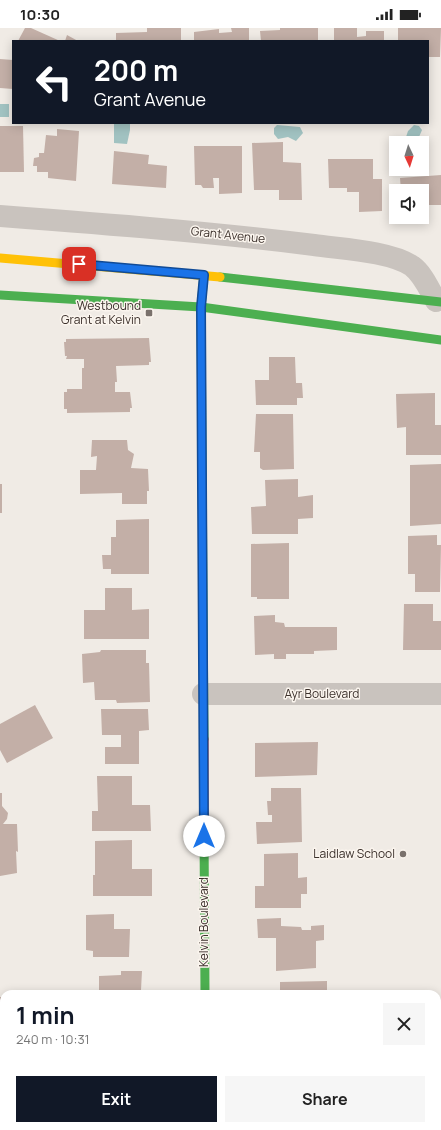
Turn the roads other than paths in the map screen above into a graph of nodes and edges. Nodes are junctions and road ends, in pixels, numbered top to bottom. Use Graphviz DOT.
graph roads {
  1 [pos="0,216"];
  2 [pos="0,258"];
  3 [pos="204,275"];
  4 [pos="0,295"];
  5 [pos="438,301"];
  6 [pos="201,307"];
  7 [pos="441,340"];
  8 [pos="203,694"];
  9 [pos="441,694"];
  10 [pos="205,990"];
  1 -- 5 [label="street, Grant Avenue"];
  2 -- 3 [label="main road, Grant Avenue"];
  3 -- 5 [label="main road, Grant Avenue"];
  3 -- 6 [label="main road, Kelvin Boulevard"];
  4 -- 6 [label="main road"];
  6 -- 7 [label="main road"];
  6 -- 8 [label="main road, Kelvin Boulevard"];
  8 -- 9 [label="street, Ayr Boulevard"];
  8 -- 10 [label="main road, Kelvin Boulevard"];
}
